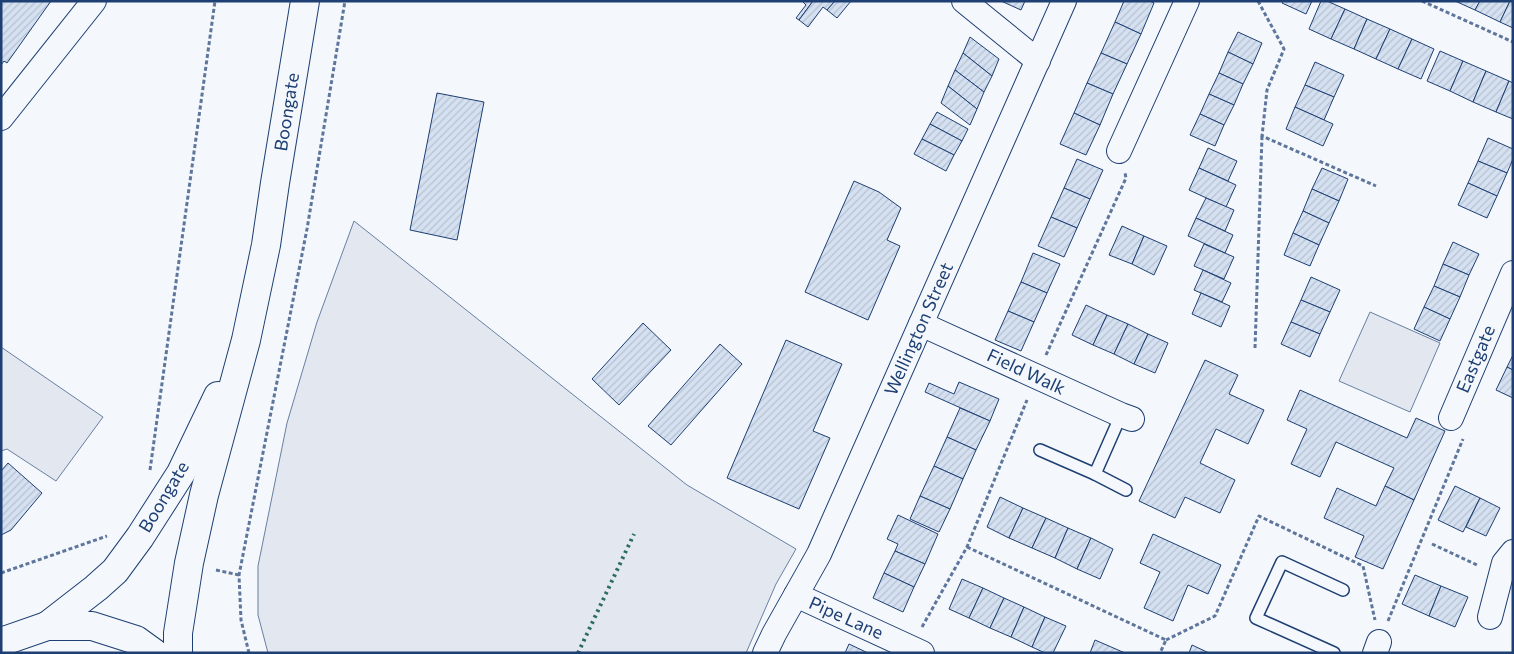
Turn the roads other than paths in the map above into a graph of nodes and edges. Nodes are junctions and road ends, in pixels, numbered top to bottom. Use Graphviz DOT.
graph roads {
  1 [pos="94,1"];
  2 [pos="305,1"];
  3 [pos="964,1"];
  4 [pos="1064,1"];
  5 [pos="1187,1"];
  6 [pos="1038,61"];
  7 [pos="1,118"];
  8 [pos="1119,151"];
  9 [pos="1513,273"];
  10 [pos="921,324"];
  11 [pos="246,340"];
  12 [pos="1126,417"];
  13 [pos="1458,426"];
  14 [pos="1040,450"];
  15 [pos="1095,474"];
  16 [pos="1126,490"];
  17 [pos="1513,552"];
  18 [pos="1344,590"];
  19 [pos="796,595"];
  20 [pos="1490,617"];
  21 [pos="47,626"];
  22 [pos="1,642"];
  23 [pos="917,650"];
  24 [pos="154,653"];
  25 [pos="178,653"];
  26 [pos="765,653"];
  27 [pos="1334,653"];
  1 -- 7 [label="street"];
  2 -- 11 [label="street, Boongate"];
  3 -- 6 [label="street"];
  4 -- 6 [label="street, Wellington Street"];
  5 -- 8 [label="street"];
  6 -- 10 [label="street, Wellington Street"];
  9 -- 13 [label="street, Eastgate"];
  10 -- 12 [label="street, Field Walk"];
  10 -- 19 [label="street, Wellington Street"];
  11 -- 21 [label="street, Boongate"];
  11 -- 25 [label="street, Boongate"];
  12 -- 15 [label="lane"];
  14 -- 15 [label="lane"];
  15 -- 16 [label="lane"];
  17 -- 20 [label="street"];
  18 -- 27 [label="lane"];
  19 -- 23 [label="street, Pipe Lane"];
  19 -- 26 [label="street, Wellington Street"];
  21 -- 22 [label="street"];
  21 -- 24 [label="street"];
}
